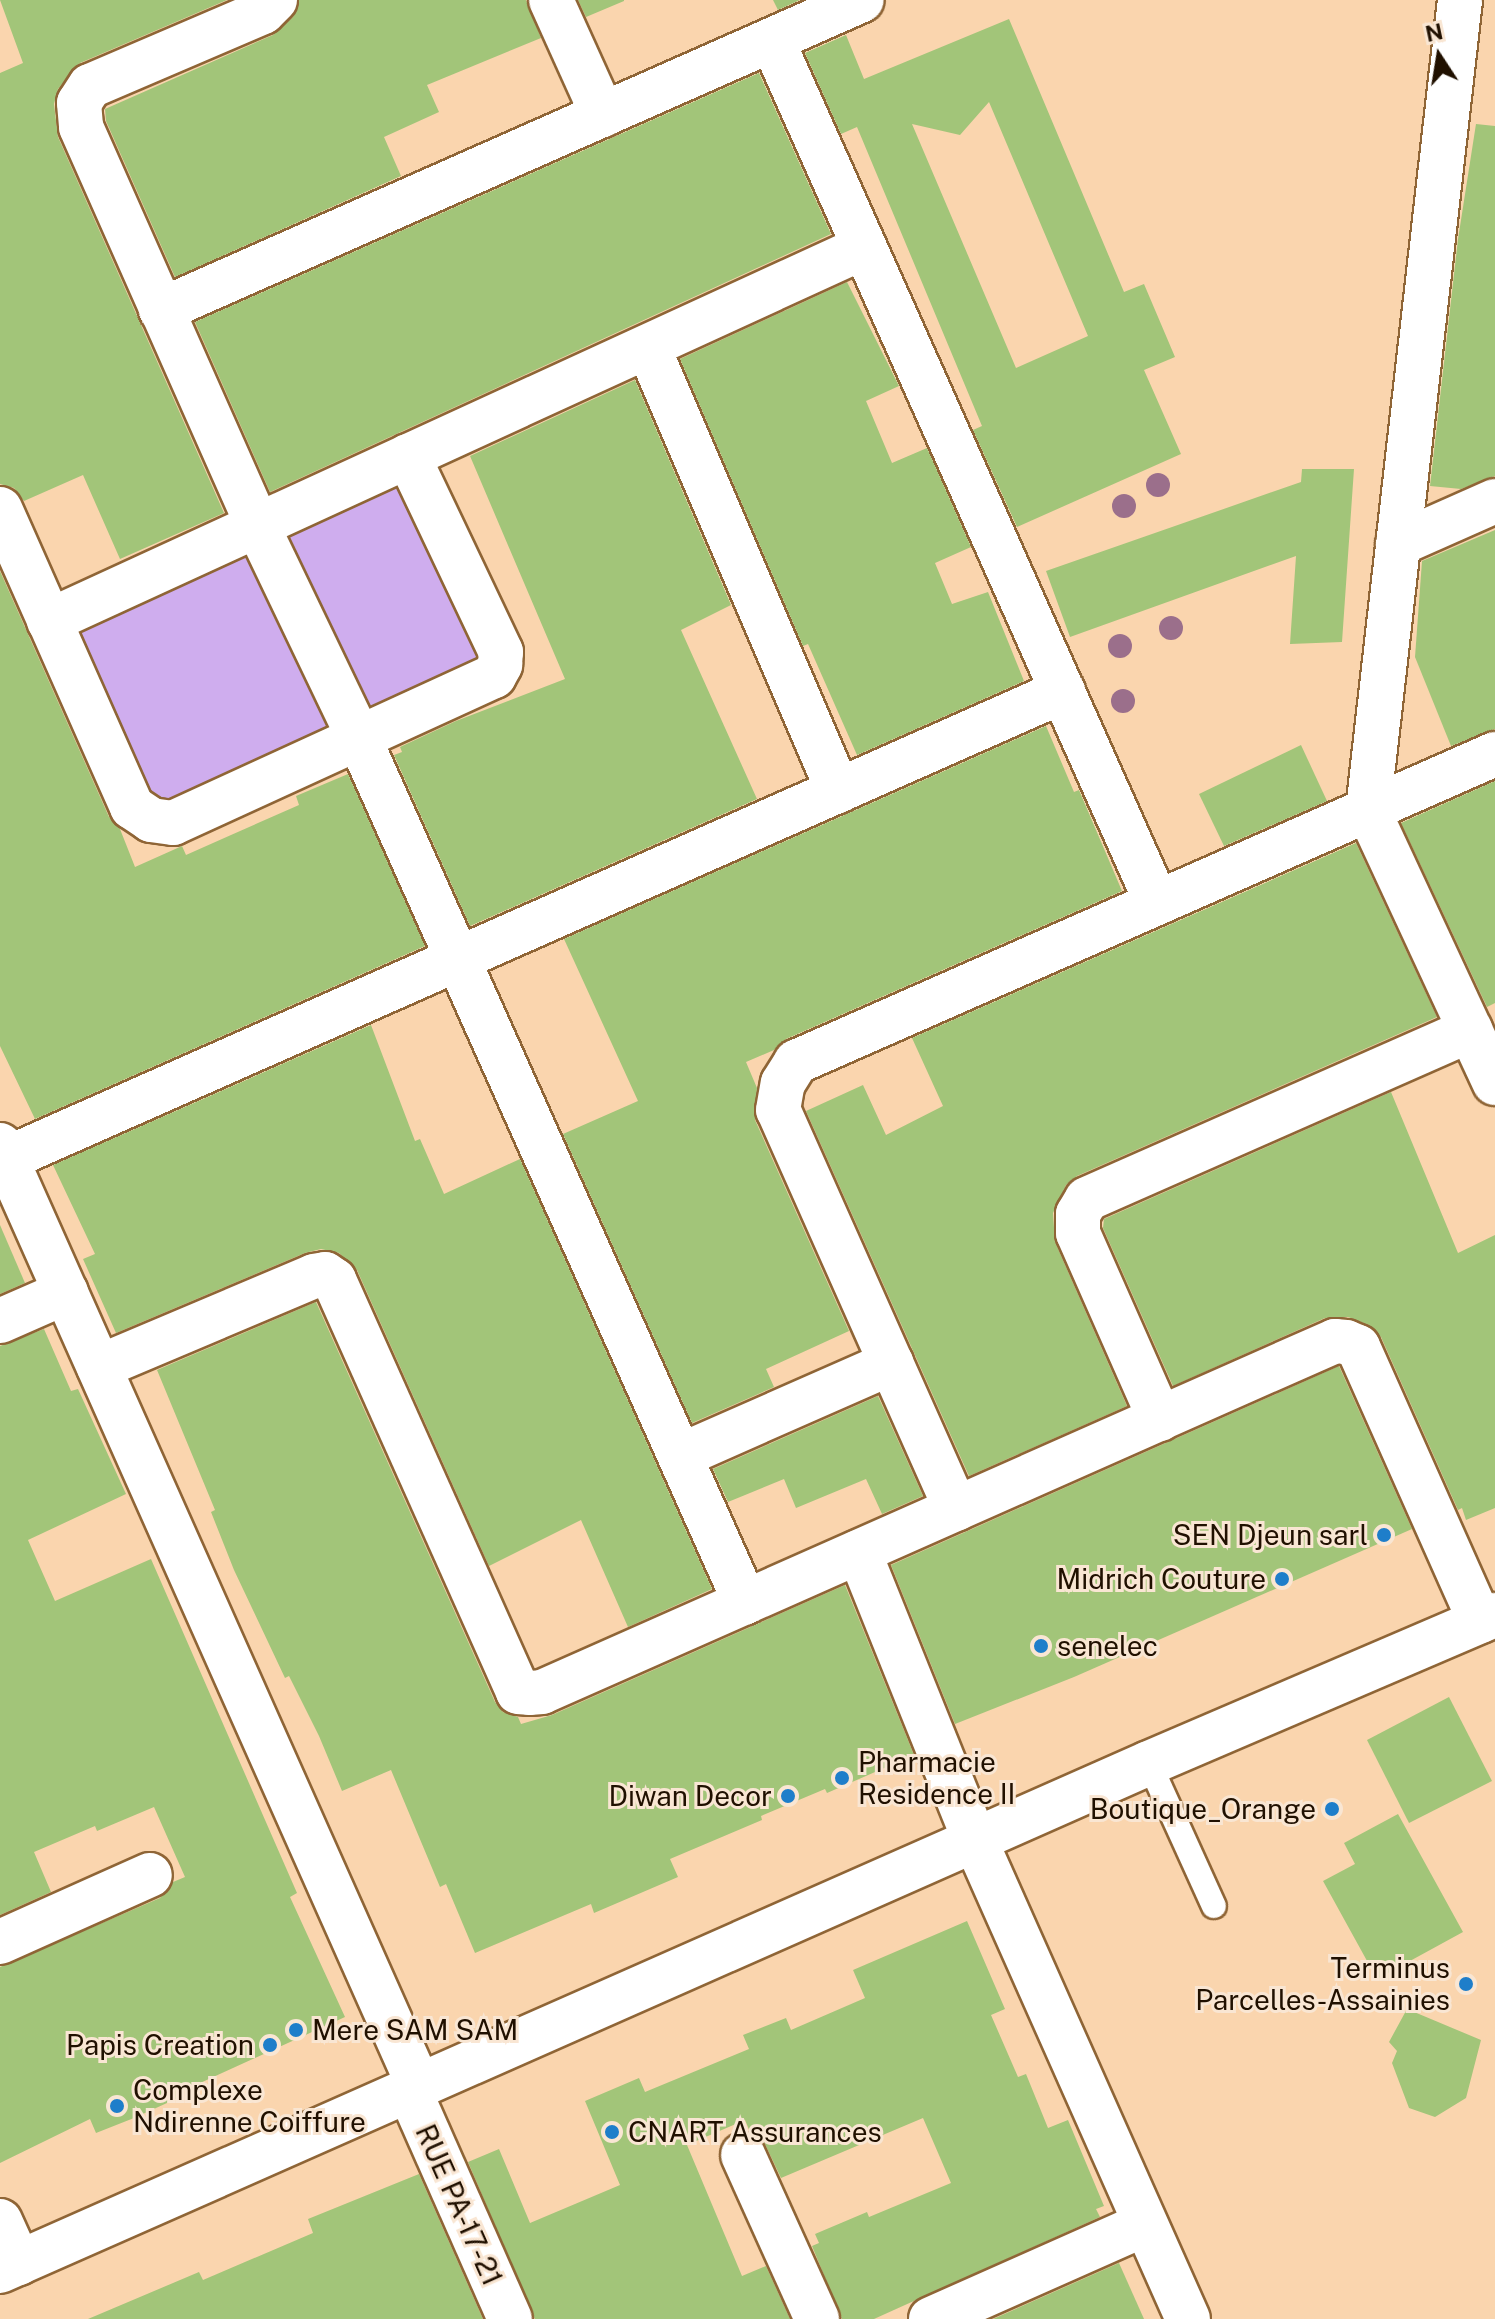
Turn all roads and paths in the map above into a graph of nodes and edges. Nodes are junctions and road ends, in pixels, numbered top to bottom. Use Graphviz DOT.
graph roads {
  1 [pos="275,0"];
  2 [pos="551,0"];
  3 [pos="862,0"];
  4 [pos="1460,0"];
  5 [pos="772,40"];
  6 [pos="603,115"];
  7 [pos="864,247"];
  8 [pos="161,310"];
  9 [pos="648,347"];
  10 [pos="408,456"];
  11 [pos="1495,501"];
  12 [pos="0,509"];
  13 [pos="257,525"];
  14 [pos="1398,544"];
  15 [pos="49,621"];
  16 [pos="1063,691"];
  17 [pos="358,736"];
  18 [pos="1495,754"];
  19 [pos="838,791"];
  20 [pos="1368,810"];
  21 [pos="1157,903"];
  22 [pos="458,959"];
  23 [pos="1470,1030"];
  24 [pos="1495,1083"];
  25 [pos="3,1152"];
  26 [pos="66,1292"];
  27 [pos="0,1321"];
  28 [pos="891,1363"];
  29 [pos="99,1367"];
  30 [pos="1160,1419"];
  31 [pos="680,1456"];
  32 [pos="956,1509"];
  33 [pos="859,1552"];
  34 [pos="745,1602"];
  35 [pos="1487,1618"];
  36 [pos="1149,1763"];
  37 [pos="975,1840"];
  38 [pos="150,1875"];
  39 [pos="1214,1906"];
  40 [pos="0,1942"];
  41 [pos="414,2088"];
  42 [pos="743,2155"];
  43 [pos="0,2221"];
  44 [pos="1145,2224"];
  45 [pos="9,2267"];
  46 [pos="510,2319"];
  47 [pos="817,2319"];
  48 [pos="931,2319"];
  49 [pos="1188,2319"];
  1 -- 8 [label="street"];
  2 -- 6 [label="street"];
  3 -- 5 [label="street"];
  4 -- 14 [label="street"];
  5 -- 6 [label="street"];
  5 -- 7 [label="street"];
  6 -- 8 [label="street"];
  7 -- 9 [label="street"];
  7 -- 16 [label="street"];
  8 -- 13 [label="street"];
  9 -- 10 [label="street"];
  9 -- 19 [label="street"];
  10 -- 13 [label="street"];
  10 -- 17 [label="street"];
  11 -- 14 [label="street"];
  12 -- 15 [label="street"];
  13 -- 15 [label="street"];
  13 -- 17 [label="street"];
  14 -- 20 [label="street"];
  15 -- 17 [label="street"];
  16 -- 19 [label="street"];
  16 -- 21 [label="street"];
  17 -- 22 [label="street"];
  18 -- 20 [label="street"];
  19 -- 22 [label="street"];
  20 -- 21 [label="street"];
  20 -- 23 [label="street"];
  21 -- 28 [label="street"];
  22 -- 25 [label="street"];
  22 -- 31 [label="street"];
  23 -- 24 [label="street"];
  23 -- 30 [label="street"];
  25 -- 26 [label="street, RUE PA-17-21"];
  26 -- 27 [label="street"];
  26 -- 29 [label="street, RUE PA-17-21"];
  28 -- 31 [label="street"];
  28 -- 32 [label="street"];
  29 -- 34 [label="street"];
  29 -- 41 [label="street, RUE PA-17-21"];
  30 -- 32 [label="street"];
  30 -- 35 [label="street"];
  31 -- 34 [label="street"];
  32 -- 33 [label="street"];
  33 -- 34 [label="street"];
  33 -- 37 [label="street"];
  35 -- 36 [label="street"];
  36 -- 37 [label="street"];
  36 -- 39 [label="lane"];
  37 -- 41 [label="street"];
  37 -- 44 [label="street"];
  38 -- 40 [label="street"];
  41 -- 45 [label="street"];
  41 -- 46 [label="street, RUE PA-17-21"];
  42 -- 47 [label="street"];
  43 -- 45 [label="street"];
  44 -- 48 [label="street"];
  44 -- 49 [label="street"];
}
